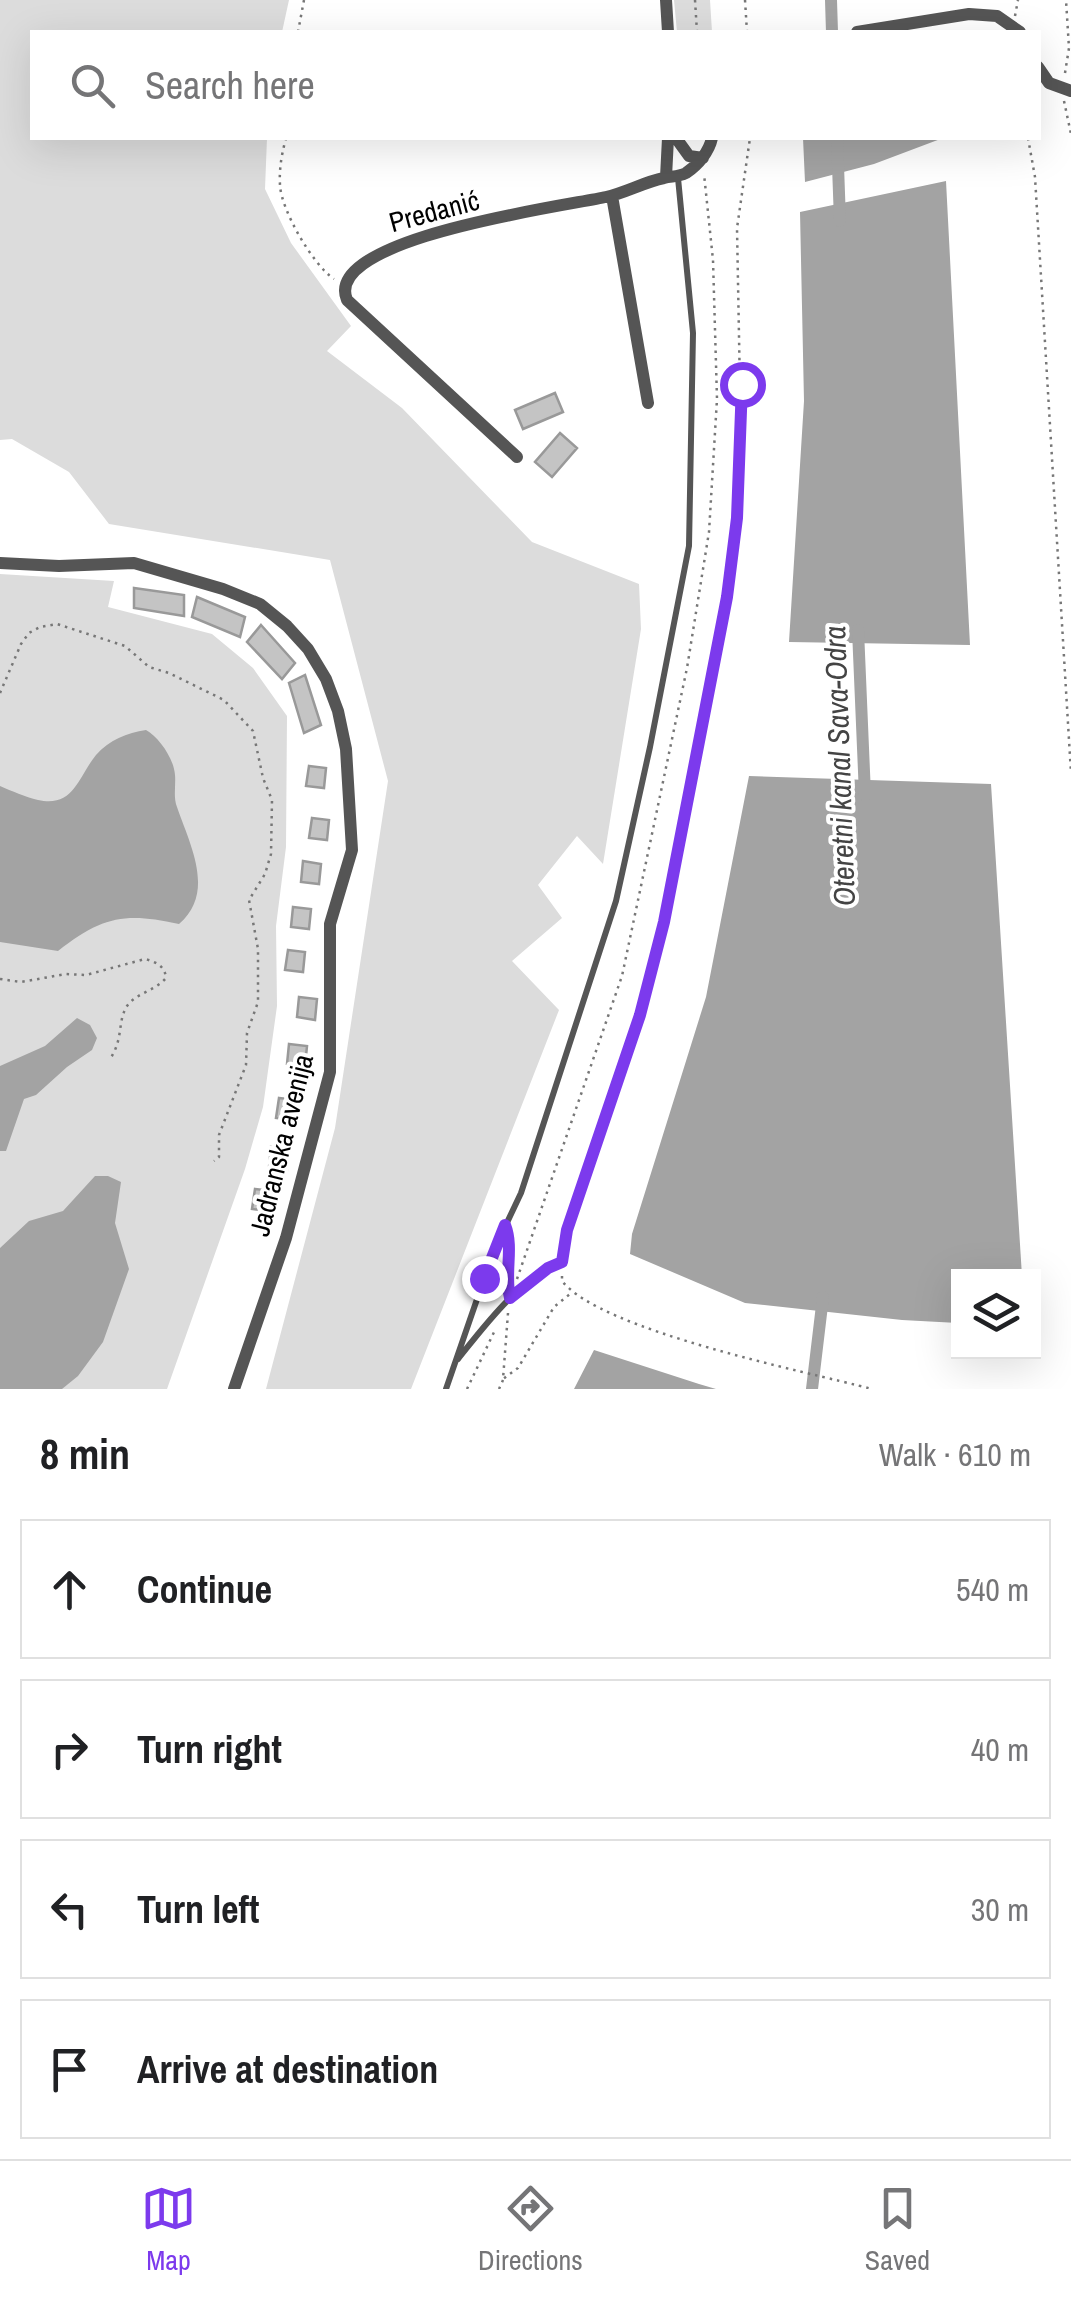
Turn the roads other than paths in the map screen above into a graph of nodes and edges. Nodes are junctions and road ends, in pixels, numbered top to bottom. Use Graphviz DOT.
graph roads {
  1 [pos="666,0"];
  2 [pos="668,30"];
  3 [pos="869,30"];
  4 [pos="1017,30"];
  5 [pos="1041,71"];
  6 [pos="1066,90"];
  7 [pos="668,140"];
  8 [pos="677,140"];
  9 [pos="711,140"];
  10 [pos="702,158"];
  11 [pos="672,177"];
  12 [pos="612,196"];
  13 [pos="648,403"];
  14 [pos="516,457"];
  15 [pos="0,562"];
  16 [pos="562,1262"];
  17 [pos="454,1364"];
  18 [pos="234,1389"];
  19 [pos="446,1389"];
  1 -- 2 [label="street"];
  3 -- 4 [label="street"];
  5 -- 6 [label="street"];
  7 -- 11 [label="street"];
  8 -- 10 [label="street"];
  9 -- 10 [label="street, Predanić"];
  10 -- 11 [label="street, Predanić"];
  11 -- 12 [label="street, Predanić"];
  11 -- 17 [label="lane"];
  12 -- 13 [label="street"];
  12 -- 14 [label="street, Predanić"];
  15 -- 18 [label="street, Jadranska avenija"];
  16 -- 17 [label="lane"];
  17 -- 19 [label="lane"];
}
